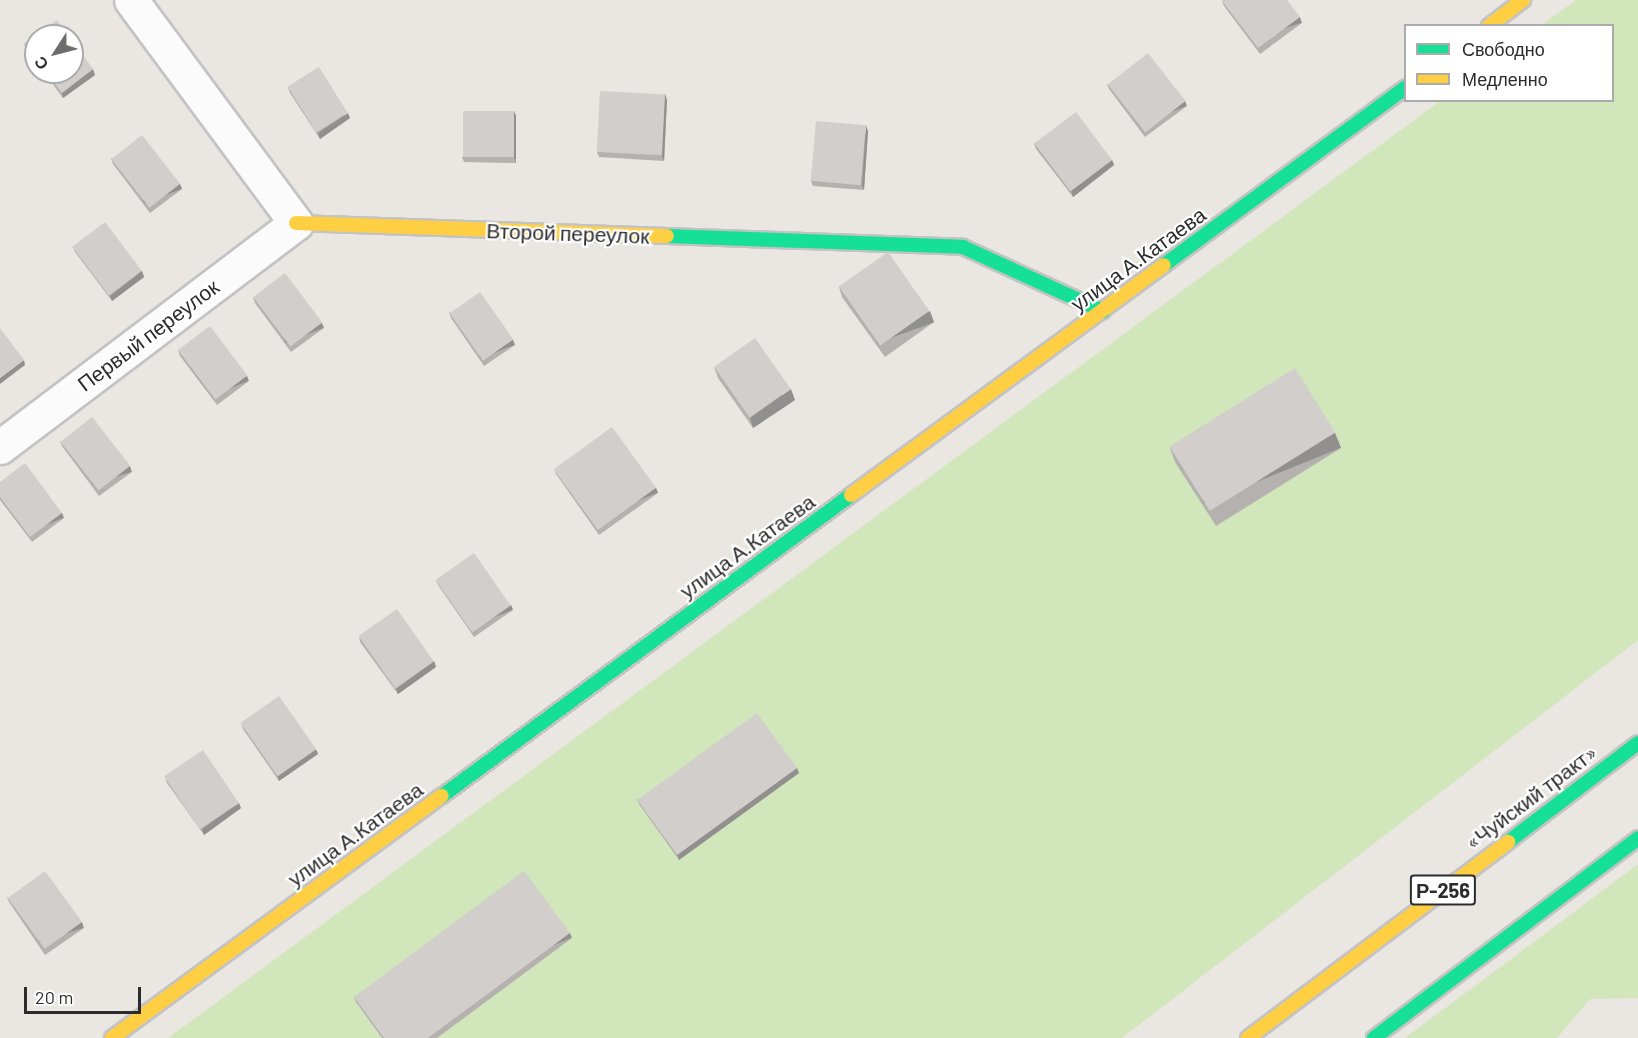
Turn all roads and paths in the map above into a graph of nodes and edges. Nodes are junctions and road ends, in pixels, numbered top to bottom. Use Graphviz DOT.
graph roads {
  1 [pos="131,0"];
  2 [pos="1523,0"];
  3 [pos="1492,24"];
  4 [pos="1404,88"];
  5 [pos="296,223"];
  6 [pos="1103,311"];
  7 [pos="0,447"];
  8 [pos="1638,743"];
  9 [pos="1638,838"];
  10 [pos="112,1038"];
  11 [pos="1248,1038"];
  12 [pos="1374,1038"];
  1 -- 5 [label="street"];
  2 -- 3 [label="main road"];
  4 -- 6 [label="main road, улица А.Катаева"];
  5 -- 6 [label="main road, Второй переулок"];
  5 -- 7 [label="street, Первый переулок"];
  6 -- 10 [label="main road, улица А.Катаева"];
  8 -- 11 [label="main road, «Чуйский тракт» / Р-256"];
  9 -- 12 [label="main road"];
}
